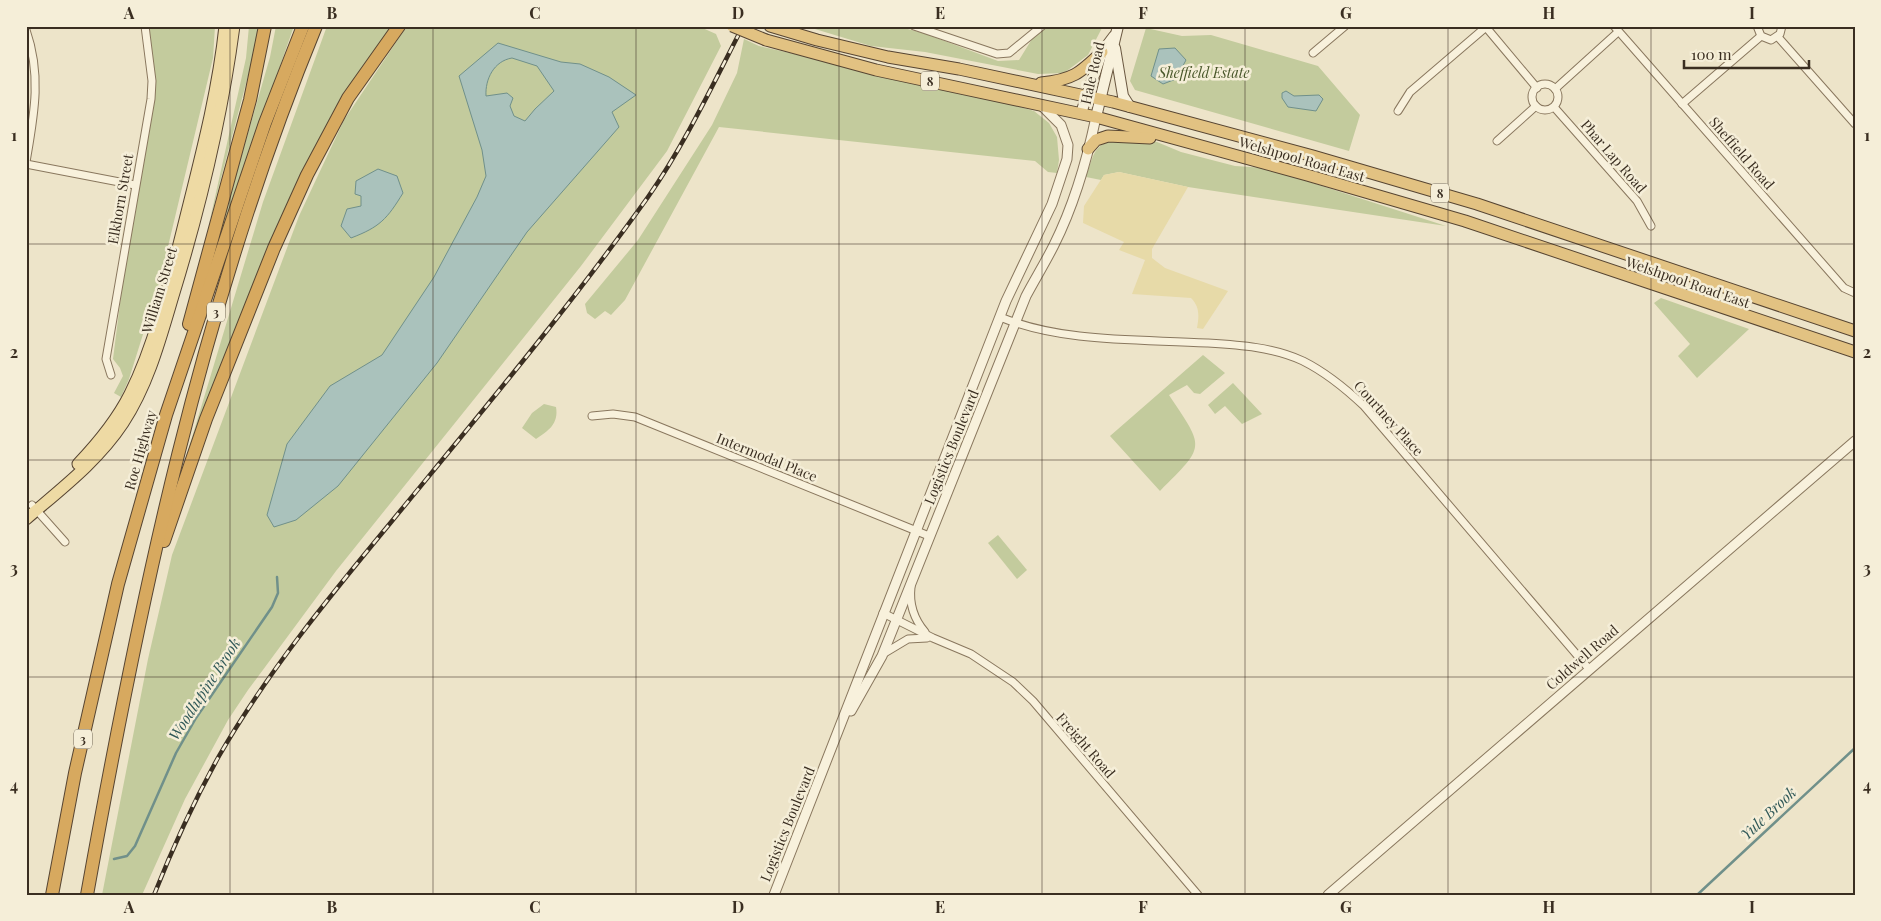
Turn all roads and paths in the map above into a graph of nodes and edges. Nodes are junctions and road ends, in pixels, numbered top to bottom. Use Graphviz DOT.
graph roads {
  1 [pos="145,26"];
  2 [pos="225,26"];
  3 [pos="234,26"];
  4 [pos="265,26"];
  5 [pos="303,26"];
  6 [pos="316,26"];
  7 [pos="399,26"];
  8 [pos="732,26"];
  9 [pos="914,26"];
  10 [pos="1042,26"];
  11 [pos="1345,26"];
  12 [pos="1757,26"];
  13 [pos="1782,26"];
  14 [pos="771,27"];
  15 [pos="1485,27"];
  16 [pos="1616,29"];
  17 [pos="26,30"];
  18 [pos="1115,35"];
  19 [pos="1761,36"];
  20 [pos="1778,37"];
  21 [pos="1102,52"];
  22 [pos="1313,53"];
  23 [pos="1029,84"];
  24 [pos="1537,88"];
  25 [pos="1555,89"];
  26 [pos="1086,97"];
  27 [pos="1100,100"];
  28 [pos="1040,104"];
  29 [pos="1682,104"];
  30 [pos="1536,106"];
  31 [pos="1554,106"];
  32 [pos="1130,107"];
  33 [pos="1398,111"];
  34 [pos="1081,113"];
  35 [pos="1096,117"];
  36 [pos="1855,124"];
  37 [pos="1497,141"];
  38 [pos="1088,149"];
  39 [pos="1256,161"];
  40 [pos="26,163"];
  41 [pos="135,185"];
  42 [pos="1651,226"];
  43 [pos="1855,293"];
  44 [pos="1000,317"];
  45 [pos="1016,324"];
  46 [pos="1855,332"];
  47 [pos="1855,352"];
  48 [pos="111,375"];
  49 [pos="166,415"];
  50 [pos="592,416"];
  51 [pos="1855,441"];
  52 [pos="32,508"];
  53 [pos="26,518"];
  54 [pos="916,531"];
  55 [pos="929,536"];
  56 [pos="65,542"];
  57 [pos="914,574"];
  58 [pos="141,605"];
  59 [pos="883,613"];
  60 [pos="897,619"];
  61 [pos="933,638"];
  62 [pos="883,654"];
  63 [pos="1589,668"];
  64 [pos="837,736"];
  65 [pos="52,895"];
  66 [pos="87,895"];
  67 [pos="774,895"];
  68 [pos="1198,895"];
  69 [pos="1328,895"];
  1 -- 41 [label="street, Elkhorn Street"];
  2 -- 52 [label="main road, William Street"];
  3 -- 52 [label="main road, William Street"];
  4 -- 49 [label="highway"];
  5 -- 49 [label="highway, Roe Highway / 3"];
  6 -- 58 [label="highway, 3"];
  7 -- 58 [label="highway"];
  8 -- 28 [label="highway, Welshpool Road East / 8, bridge"];
  9 -- 10 [label="street"];
  11 -- 22 [label="street"];
  12 -- 19 [label="street"];
  13 -- 20 [label="street"];
  14 -- 23 [label="highway, Welshpool Road East / 8"];
  15 -- 24 [label="street"];
  15 -- 33 [label="street"];
  16 -- 25 [label="street"];
  16 -- 29 [label="street, Sheffield Road"];
  17 -- 40 [label="street"];
  18 -- 21 [label="main road, Hale Road"];
  18 -- 27 [label="main road, Hale Road"];
  18 -- 32 [label="main road"];
  19 -- 20 [label="street"];
  19 -- 29 [label="street"];
  20 -- 36 [label="street"];
  21 -- 23 [label="highway"];
  21 -- 26 [label="main road, Hale Road"];
  23 -- 26 [label="highway, Welshpool Road East / 8"];
  24 -- 25 [label="street"];
  24 -- 30 [label="street"];
  25 -- 31 [label="street"];
  26 -- 27 [label="highway, Welshpool Road East / 8"];
  26 -- 34 [label="main road, Hale Road"];
  27 -- 32 [label="highway, Welshpool Road East / 8"];
  27 -- 35 [label="main road, Hale Road"];
  28 -- 34 [label="highway, Welshpool Road East / 8"];
  28 -- 44 [label="street, Logistics Boulevard"];
  29 -- 43 [label="street, Sheffield Road"];
  30 -- 31 [label="street"];
  30 -- 37 [label="street"];
  31 -- 42 [label="street, Phar Lap Road"];
  32 -- 46 [label="highway, Welshpool Road East / 8"];
  34 -- 35 [label="highway, Welshpool Road East / 8"];
  35 -- 38 [label="street, Logistics Boulevard"];
  35 -- 39 [label="highway, Welshpool Road East / 8"];
  38 -- 39 [label="highway, 8"];
  38 -- 45 [label="street, Logistics Boulevard"];
  39 -- 47 [label="highway, Welshpool Road East / 8"];
  40 -- 41 [label="street"];
  41 -- 48 [label="street, Elkhorn Street"];
  44 -- 45 [label="street, Courtney Place"];
  44 -- 54 [label="street, Logistics Boulevard"];
  45 -- 55 [label="street, Logistics Boulevard"];
  45 -- 63 [label="street, Courtney Place"];
  49 -- 65 [label="highway, Roe Highway / 3"];
  50 -- 54 [label="street, Intermodal Place"];
  51 -- 63 [label="street, Coldwell Road"];
  52 -- 53 [label="main road, William Street"];
  52 -- 56 [label="street"];
  54 -- 55 [label="street, Intermodal Place"];
  54 -- 59 [label="street, Logistics Boulevard"];
  55 -- 57 [label="street, Logistics Boulevard"];
  57 -- 60 [label="street, Logistics Boulevard"];
  57 -- 61 [label="street, Freight Road"];
  58 -- 66 [label="highway, 3"];
  59 -- 60 [label="street, Freight Road"];
  59 -- 64 [label="street, Logistics Boulevard"];
  60 -- 61 [label="street, Freight Road"];
  60 -- 62 [label="street, Logistics Boulevard"];
  61 -- 62 [label="street, Freight Road"];
  61 -- 68 [label="street, Freight Road"];
  62 -- 64 [label="street, Logistics Boulevard"];
  63 -- 69 [label="street, Coldwell Road"];
  64 -- 67 [label="street, Logistics Boulevard"];
}
